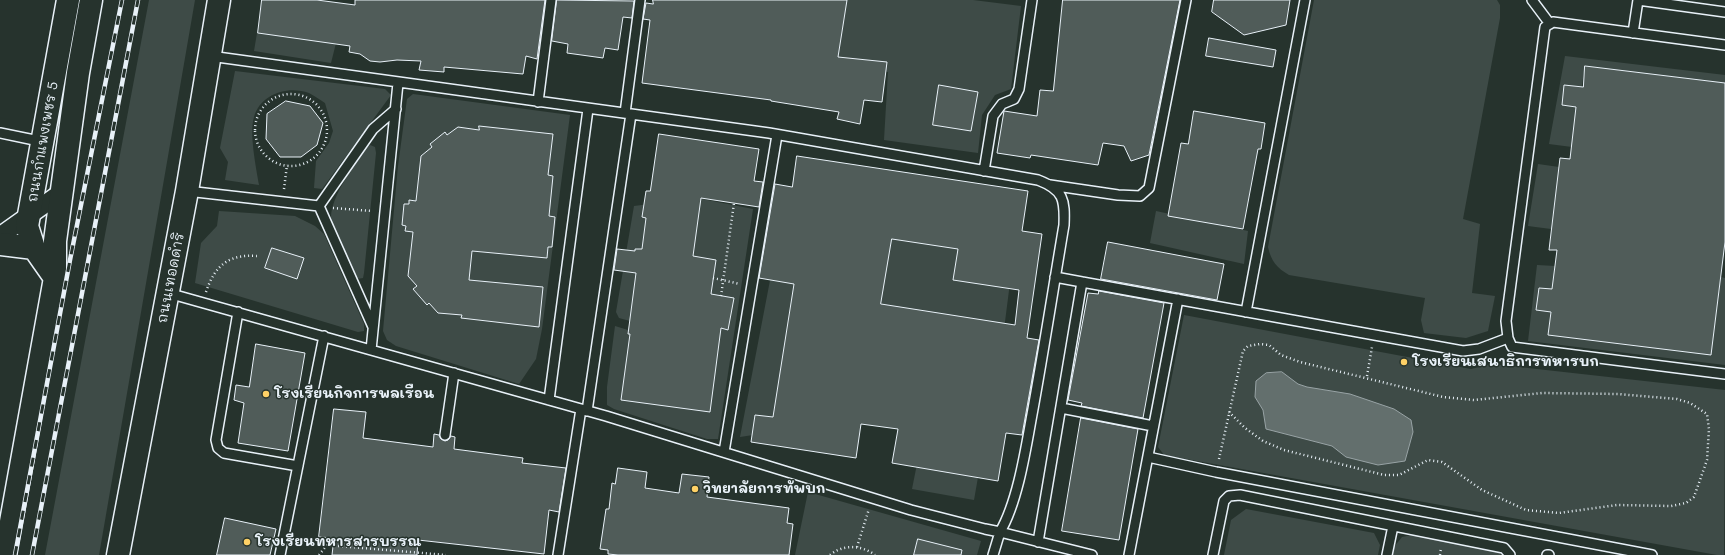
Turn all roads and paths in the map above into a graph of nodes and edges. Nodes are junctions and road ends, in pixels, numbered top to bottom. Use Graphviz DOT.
graph roads {
  1 [pos="68,0"];
  2 [pos="91,0"];
  3 [pos="219,0"];
  4 [pos="551,0"];
  5 [pos="640,0"];
  6 [pos="1032,0"];
  7 [pos="1186,0"];
  8 [pos="1305,0"];
  9 [pos="1532,0"];
  10 [pos="1638,0"];
  11 [pos="1725,12"];
  12 [pos="1550,24"];
  13 [pos="1634,33"];
  14 [pos="1725,45"];
  15 [pos="210,56"];
  16 [pos="398,83"];
  17 [pos="538,102"];
  18 [pos="396,108"];
  19 [pos="588,109"];
  20 [pos="628,114"];
  21 [pos="0,133"];
  22 [pos="777,135"];
  23 [pos="44,142"];
  24 [pos="287,165"];
  25 [pos="984,171"];
  26 [pos="1050,185"];
  27 [pos="187,191"];
  28 [pos="62,192"];
  29 [pos="282,202"];
  30 [pos="734,203"];
  31 [pos="319,206"];
  32 [pos="385,212"];
  33 [pos="29,216"];
  34 [pos="0,236"];
  35 [pos="0,244"];
  36 [pos="34,248"];
  37 [pos="257,256"];
  38 [pos="1055,277"];
  39 [pos="55,278"];
  40 [pos="713,278"];
  41 [pos="723,280"];
  42 [pos="1082,282"];
  43 [pos="751,286"];
  44 [pos="168,293"];
  45 [pos="721,296"];
  46 [pos="1178,299"];
  47 [pos="203,302"];
  48 [pos="238,312"];
  49 [pos="1246,312"];
  50 [pos="373,327"];
  51 [pos="1375,335"];
  52 [pos="324,336"];
  53 [pos="1508,338"];
  54 [pos="371,350"];
  55 [pos="454,373"];
  56 [pos="1725,374"];
  57 [pos="1367,376"];
  58 [pos="549,400"];
  59 [pos="1061,408"];
  60 [pos="584,410"];
  61 [pos="1229,412"];
  62 [pos="1153,426"];
  63 [pos="445,435"];
  64 [pos="724,452"];
  65 [pos="1148,457"];
  66 [pos="298,466"];
  67 [pos="1216,472"];
  68 [pos="872,498"];
  69 [pos="1393,526"];
  70 [pos="1000,532"];
  71 [pos="1038,542"];
  72 [pos="857,547"];
  73 [pos="1055,551"];
  74 [pos="5,555"];
  75 [pos="118,555"];
  76 [pos="280,555"];
  77 [pos="319,555"];
  78 [pos="446,555"];
  79 [pos="558,555"];
  80 [pos="830,555"];
  81 [pos="875,555"];
  82 [pos="993,555"];
  83 [pos="1092,555"];
  84 [pos="1129,555"];
  85 [pos="1213,555"];
  86 [pos="1387,555"];
  87 [pos="1510,555"];
  88 [pos="1652,555"];
  1 -- 23 [label="street, ถนนกำแพงเพชร 5"];
  2 -- 28 [label="street, ถนนกำแพงเพชร 5"];
  3 -- 15 [label="street, ถนนเทอดดำริ"];
  4 -- 17 [label="lane"];
  5 -- 20 [label="lane"];
  6 -- 25 [label="lane"];
  7 -- 26 [label="lane"];
  8 -- 49 [label="lane"];
  9 -- 12 [label="lane"];
  10 -- 11 [label="lane"];
  10 -- 13 [label="lane"];
  12 -- 13 [label="lane"];
  12 -- 53 [label="lane"];
  13 -- 14 [label="lane"];
  15 -- 16 [label="lane"];
  15 -- 27 [label="street, ถนนเทอดดำริ"];
  16 -- 17 [label="lane"];
  16 -- 18 [label="lane"];
  17 -- 19 [label="lane"];
  18 -- 31 [label="lane"];
  18 -- 32 [label="lane"];
  19 -- 20 [label="lane"];
  19 -- 58 [label="lane"];
  20 -- 22 [label="lane"];
  20 -- 60 [label="lane"];
  21 -- 23 [label="lane"];
  22 -- 25 [label="lane"];
  22 -- 43 [label="lane"];
  23 -- 33 [label="street, ถนนกำแพงเพชร 5"];
  24 -- 24 [label="path"];
  24 -- 29 [label="path"];
  25 -- 26 [label="lane"];
  26 -- 38 [label="lane"];
  27 -- 29 [label="lane"];
  27 -- 44 [label="street, ถนนเทอดดำริ"];
  28 -- 33 [label="street"];
  28 -- 39 [label="street, ถนนกำแพงเพชร 5"];
  29 -- 31 [label="lane"];
  30 -- 41 [label="path"];
  31 -- 32 [label="path"];
  31 -- 50 [label="lane"];
  32 -- 50 [label="lane"];
  33 -- 34 [label="street"];
  33 -- 36 [label="street, ถนนกำแพงเพชร 5"];
  35 -- 36 [label="street"];
  36 -- 39 [label="street, ถนนกำแพงเพชร 5"];
  37 -- 47 [label="path"];
  38 -- 42 [label="lane"];
  38 -- 70 [label="lane"];
  39 -- 74 [label="street, ถนนกำแพงเพชร 5"];
  40 -- 41 [label="path"];
  41 -- 43 [label="path"];
  41 -- 45 [label="path"];
  42 -- 46 [label="lane"];
  42 -- 59 [label="lane"];
  43 -- 64 [label="lane"];
  44 -- 47 [label="lane"];
  44 -- 75 [label="street, ถนนเทอดดำริ"];
  46 -- 49 [label="lane"];
  46 -- 62 [label="lane"];
  47 -- 48 [label="lane"];
  48 -- 52 [label="lane"];
  48 -- 66 [label="lane"];
  49 -- 51 [label="lane"];
  50 -- 54 [label="lane"];
  51 -- 53 [label="lane"];
  51 -- 57 [label="path"];
  52 -- 54 [label="lane"];
  52 -- 66 [label="lane"];
  53 -- 56 [label="lane"];
  54 -- 55 [label="lane"];
  55 -- 58 [label="lane"];
  55 -- 63 [label="lane"];
  58 -- 60 [label="lane"];
  59 -- 62 [label="lane"];
  59 -- 71 [label="lane"];
  60 -- 64 [label="lane"];
  60 -- 79 [label="lane"];
  61 -- 61 [label="path"];
  61 -- 67 [label="path"];
  62 -- 65 [label="lane"];
  64 -- 68 [label="lane"];
  65 -- 67 [label="lane"];
  65 -- 84 [label="lane"];
  66 -- 76 [label="lane"];
  67 -- 88 [label="lane"];
  68 -- 70 [label="lane"];
  68 -- 72 [label="path"];
  69 -- 85 [label="lane"];
  69 -- 86 [label="lane"];
  69 -- 87 [label="lane"];
  70 -- 71 [label="lane"];
  70 -- 82 [label="lane"];
  71 -- 73 [label="lane"];
  72 -- 80 [label="path"];
  72 -- 81 [label="path"];
  73 -- 83 [label="lane"];
  77 -- 78 [label="path"];
}
